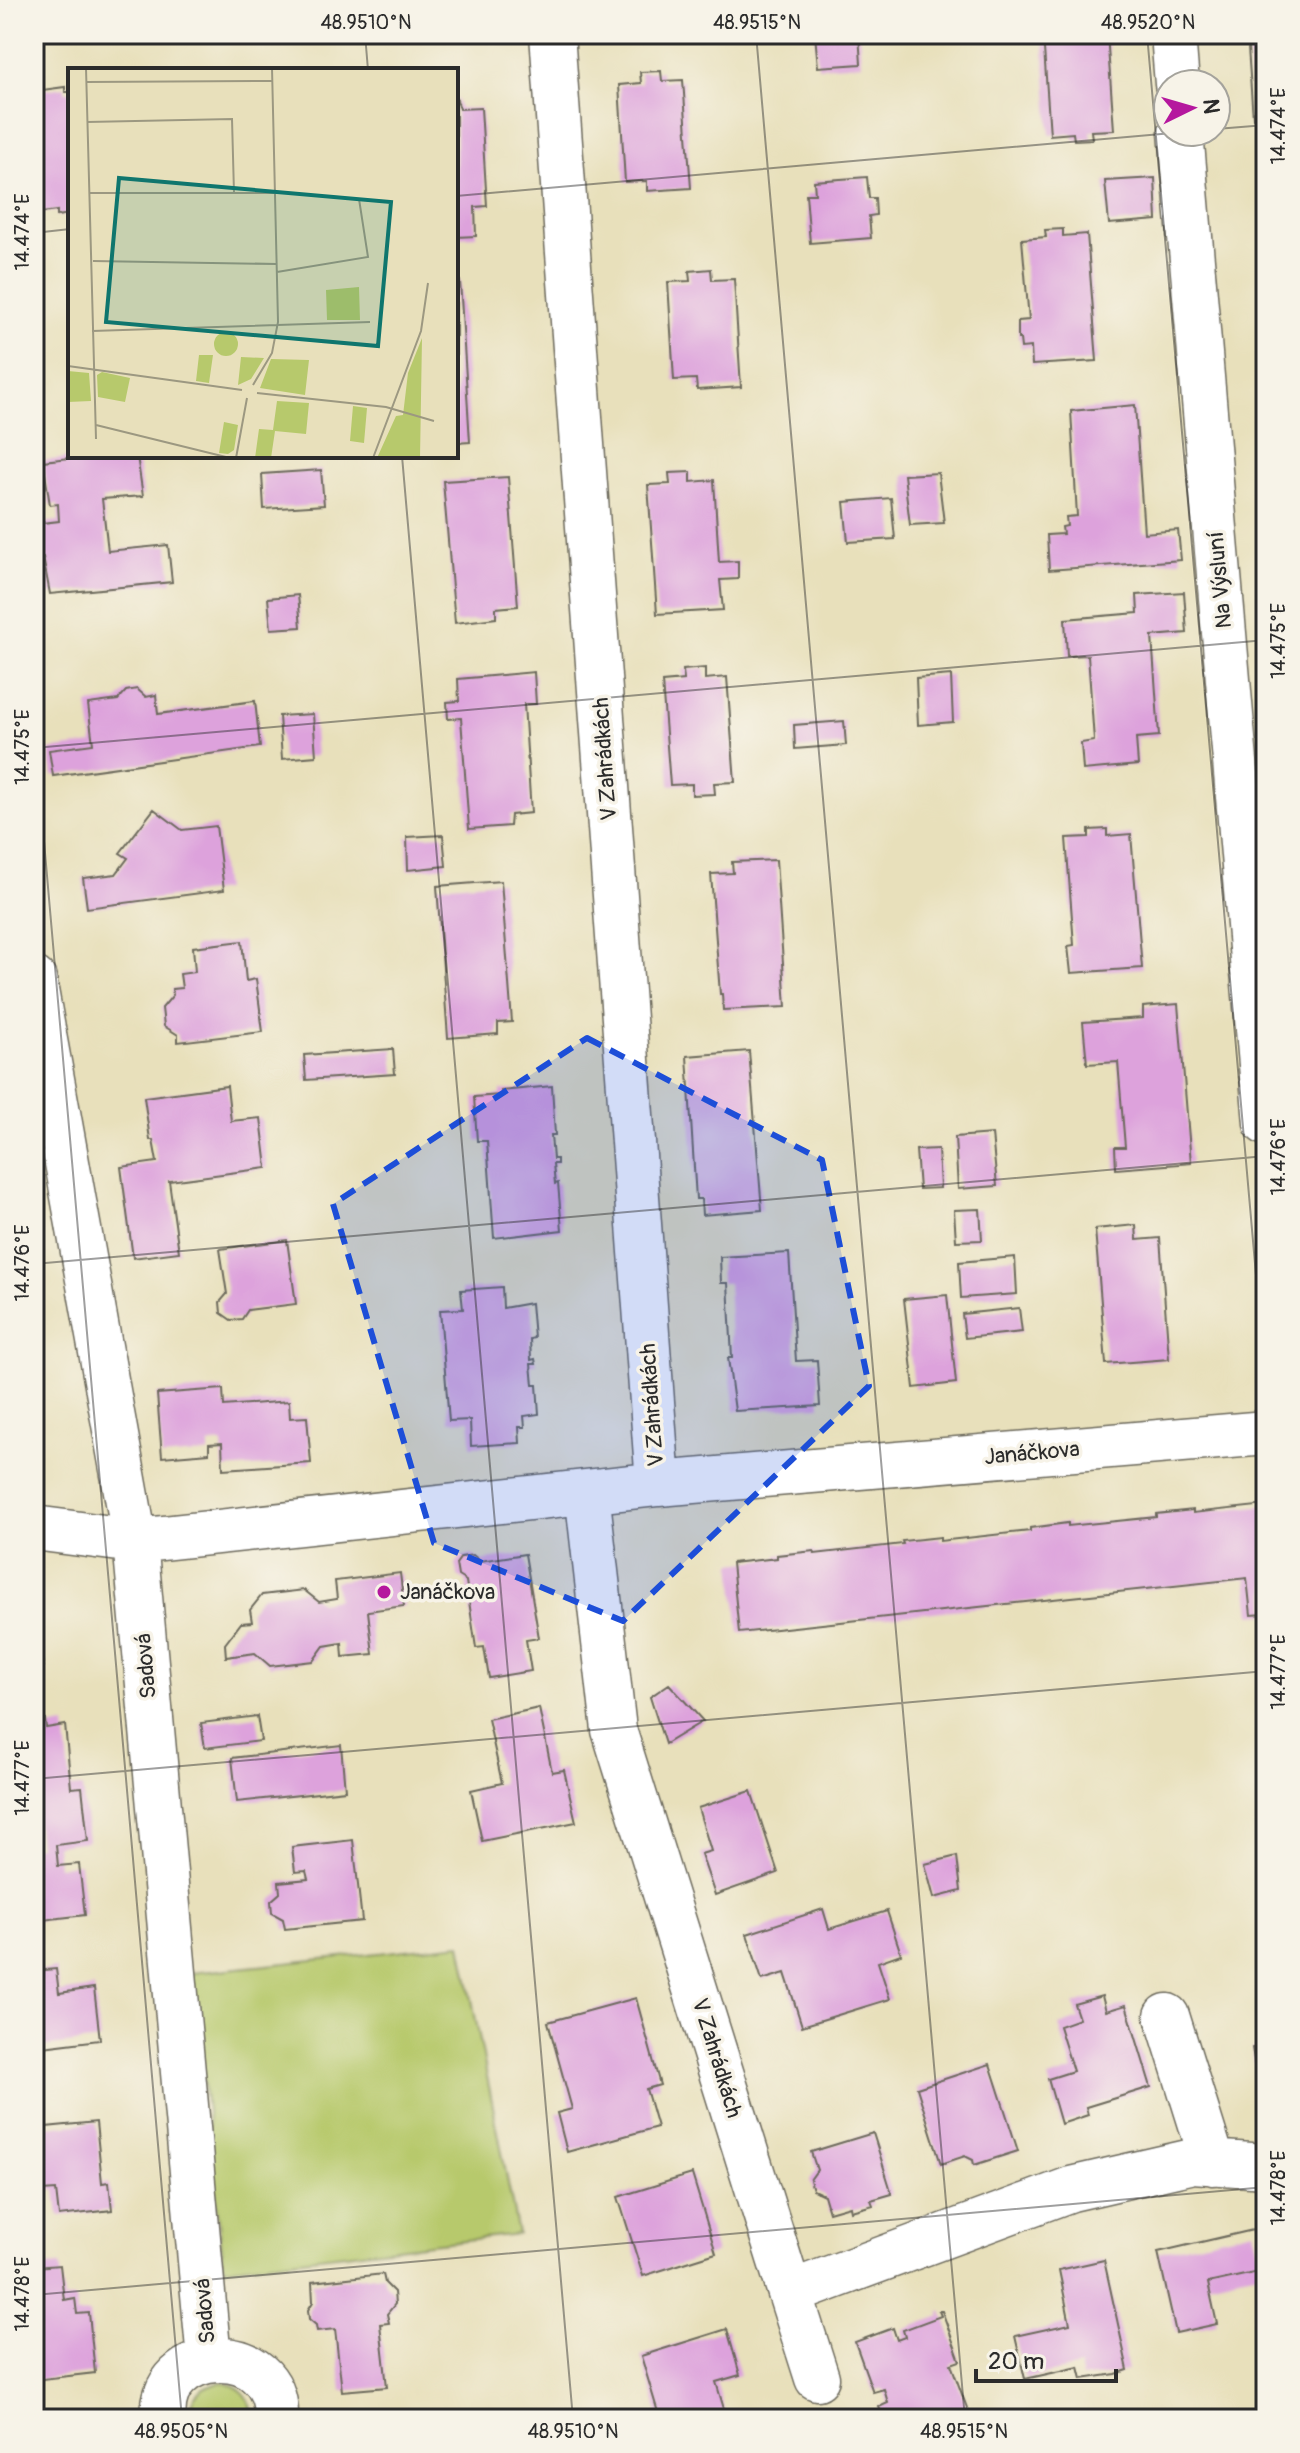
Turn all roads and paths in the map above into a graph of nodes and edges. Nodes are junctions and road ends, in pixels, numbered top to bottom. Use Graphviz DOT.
graph roads {
  1 [pos="552,34"];
  2 [pos="1173,34"];
  3 [pos="1176,68"];
  4 [pos="1182,148"];
  5 [pos="34,979"];
  6 [pos="1263,1043"];
  7 [pos="1266,1123"];
  8 [pos="1266,1433"];
  9 [pos="658,1484"];
  10 [pos="587,1492"];
  11 [pos="34,1528"];
  12 [pos="135,1541"];
  13 [pos="1167,2016"];
  14 [pos="1213,2163"];
  15 [pos="1266,2166"];
  16 [pos="790,2293"];
  17 [pos="209,2360"];
  18 [pos="817,2378"];
  19 [pos="164,2419"];
  20 [pos="276,2419"];
  1 -- 9 [label="street, V Zahrádkách"];
  2 -- 3 [label="street"];
  4 -- 6 [label="street, Na Výsluní"];
  5 -- 12 [label="street, Sadová"];
  6 -- 7 [label="street, Na Výsluní"];
  8 -- 9 [label="street, Janáčkova"];
  9 -- 10 [label="street, Janáčkova"];
  10 -- 12 [label="street, Janáčkova"];
  10 -- 16 [label="street, V Zahrádkách"];
  11 -- 12 [label="street, Janáčkova"];
  12 -- 17 [label="street, Sadová"];
  13 -- 14 [label="street"];
  14 -- 15 [label="street"];
  14 -- 16 [label="street"];
  16 -- 18 [label="street, V Zahrádkách"];
  17 -- 19 [label="street, Sadová"];
  17 -- 20 [label="street, Sadová"];
}
